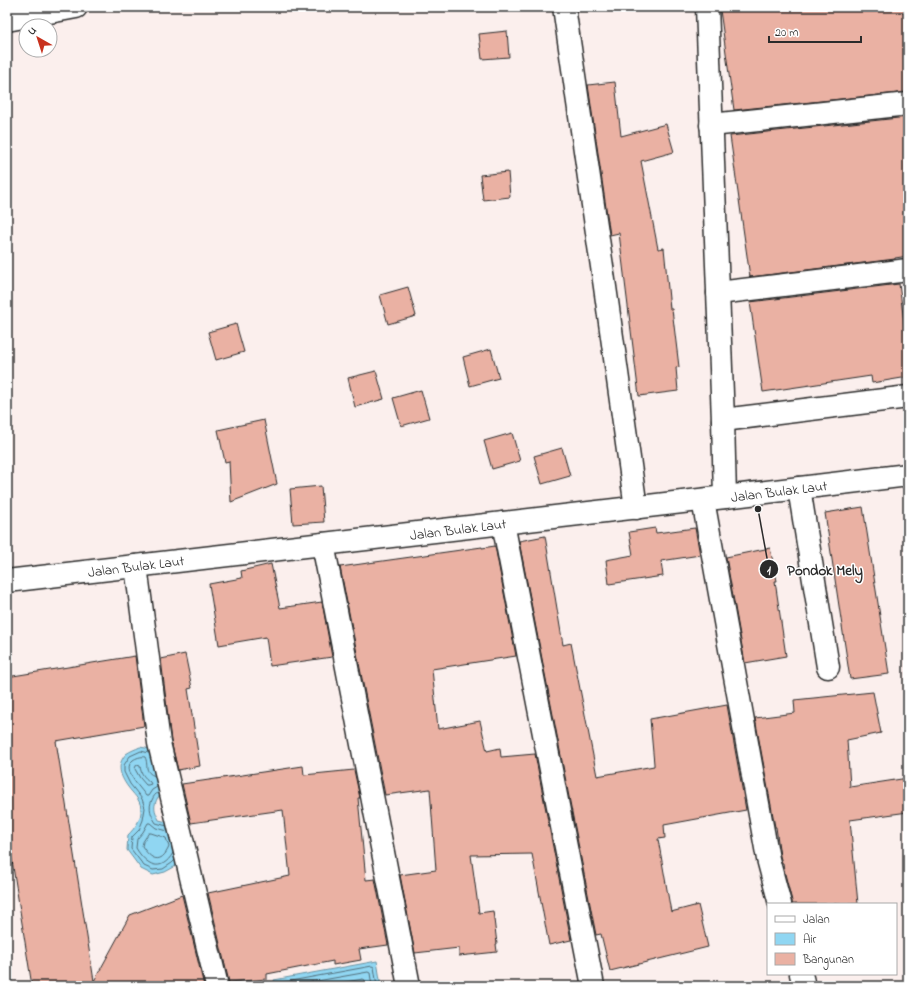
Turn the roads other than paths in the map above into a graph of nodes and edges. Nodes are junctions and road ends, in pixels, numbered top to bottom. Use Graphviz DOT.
graph roads {
  1 [pos="76,7"];
  2 [pos="564,7"];
  3 [pos="707,7"];
  4 [pos="7,20"];
  5 [pos="908,104"];
  6 [pos="711,125"];
  7 [pos="908,270"];
  8 [pos="718,293"];
  9 [pos="908,397"];
  10 [pos="723,420"];
  11 [pos="908,475"];
  12 [pos="799,488"];
  13 [pos="725,497"];
  14 [pos="702,500"];
  15 [pos="636,508"];
  16 [pos="503,523"];
  17 [pos="323,544"];
  18 [pos="136,566"];
  19 [pos="7,581"];
  20 [pos="828,667"];
  21 [pos="780,903"];
  22 [pos="800,975"];
  23 [pos="217,986"];
  24 [pos="409,986"];
  25 [pos="594,986"];
  26 [pos="804,986"];
  1 -- 4 [label="street"];
  2 -- 15 [label="street"];
  3 -- 6 [label="street"];
  5 -- 6 [label="street"];
  6 -- 8 [label="street"];
  7 -- 8 [label="street"];
  8 -- 10 [label="street"];
  9 -- 10 [label="street"];
  10 -- 13 [label="street"];
  11 -- 12 [label="street, Jalan Bulak Laut"];
  12 -- 13 [label="street, Jalan Bulak Laut"];
  12 -- 20 [label="street"];
  13 -- 14 [label="street, Jalan Bulak Laut"];
  14 -- 15 [label="street, Jalan Bulak Laut"];
  14 -- 21 [label="street"];
  15 -- 16 [label="street, Jalan Bulak Laut"];
  16 -- 17 [label="street, Jalan Bulak Laut"];
  16 -- 25 [label="street"];
  17 -- 18 [label="street, Jalan Bulak Laut"];
  17 -- 24 [label="street"];
  18 -- 19 [label="street, Jalan Bulak Laut"];
  18 -- 23 [label="street"];
  22 -- 26 [label="street"];
}
